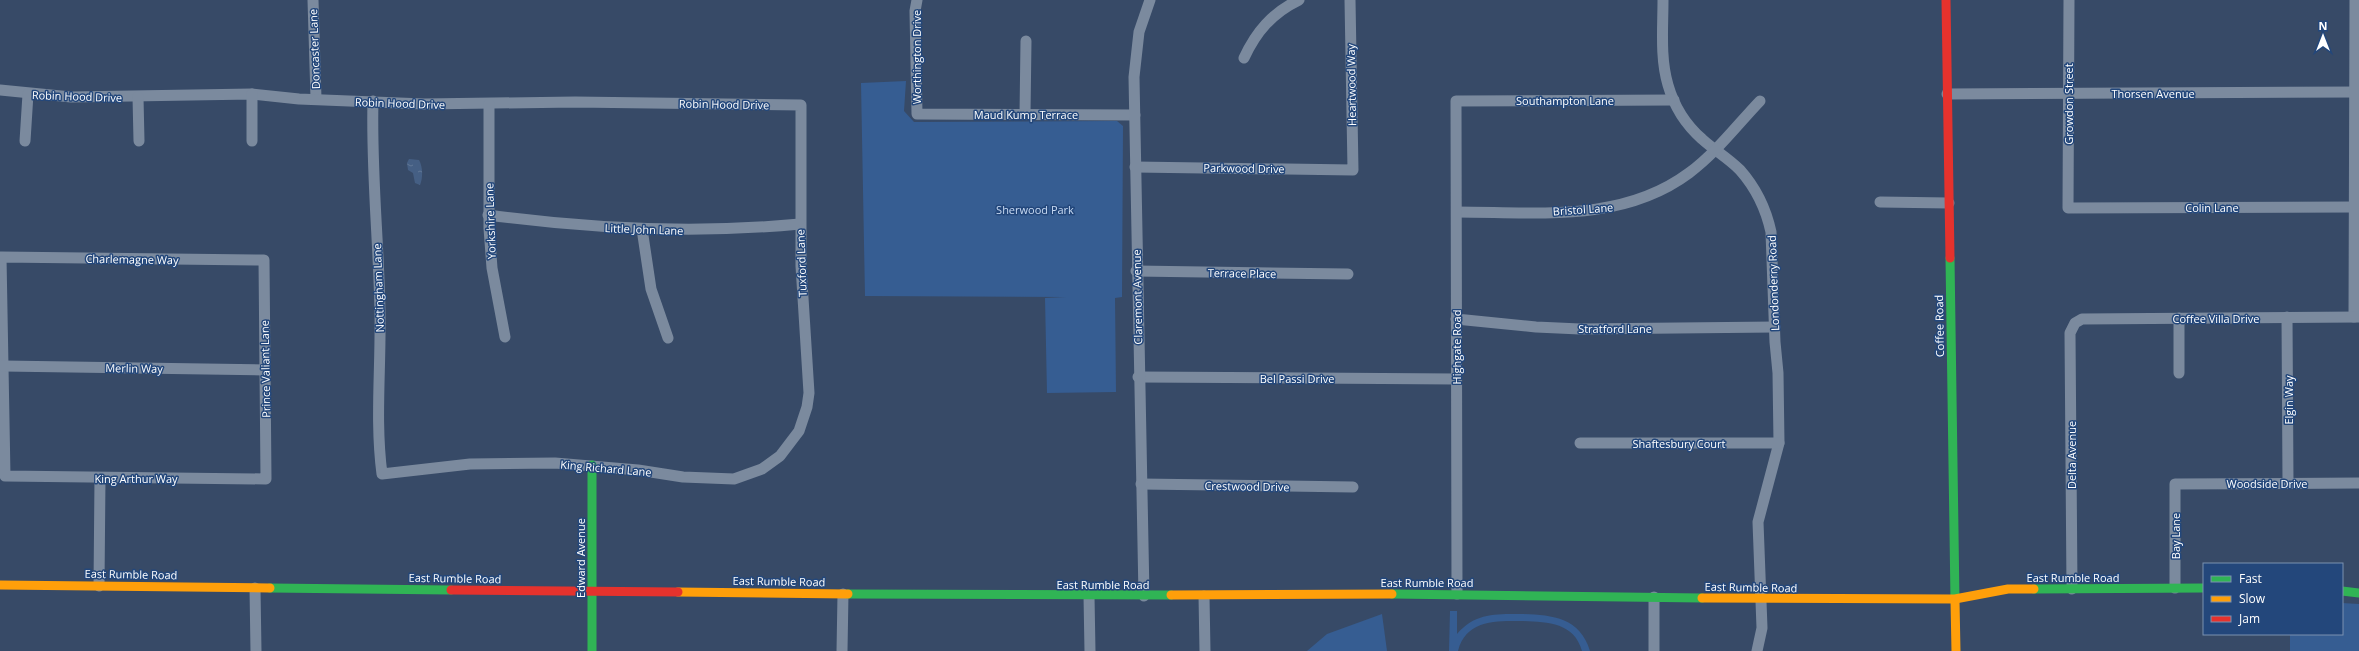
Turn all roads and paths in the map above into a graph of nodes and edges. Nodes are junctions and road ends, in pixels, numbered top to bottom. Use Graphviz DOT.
graph roads {
  1 [pos="313,0"];
  2 [pos="916,0"];
  3 [pos="1150,0"];
  4 [pos="1299,0"];
  5 [pos="1350,0"];
  6 [pos="1663,0"];
  7 [pos="1946,0"];
  8 [pos="2069,0"];
  9 [pos="2355,0"];
  10 [pos="1026,41"];
  11 [pos="1244,58"];
  12 [pos="0,90"];
  13 [pos="2357,92"];
  14 [pos="2068,93"];
  15 [pos="28,94"];
  16 [pos="252,94"];
  17 [pos="1948,94"];
  18 [pos="138,97"];
  19 [pos="316,98"];
  20 [pos="1456,100"];
  21 [pos="1674,100"];
  22 [pos="372,101"];
  23 [pos="1760,101"];
  24 [pos="488,104"];
  25 [pos="802,105"];
  26 [pos="917,114"];
  27 [pos="1025,114"];
  28 [pos="1135,115"];
  29 [pos="25,141"];
  30 [pos="139,141"];
  31 [pos="252,141"];
  32 [pos="1714,149"];
  33 [pos="1135,167"];
  34 [pos="1353,170"];
  35 [pos="1880,202"];
  36 [pos="1949,203"];
  37 [pos="2355,206"];
  38 [pos="2068,208"];
  39 [pos="1457,212"];
  40 [pos="488,215"];
  41 [pos="800,224"];
  42 [pos="642,229"];
  43 [pos="1,257"];
  44 [pos="264,260"];
  45 [pos="1136,271"];
  46 [pos="1348,274"];
  47 [pos="2357,316"];
  48 [pos="2288,317"];
  49 [pos="2179,318"];
  50 [pos="1456,319"];
  51 [pos="2075,322"];
  52 [pos="1775,327"];
  53 [pos="505,337"];
  54 [pos="668,338"];
  55 [pos="3,366"];
  56 [pos="265,370"];
  57 [pos="2179,373"];
  58 [pos="1138,377"];
  59 [pos="1456,379"];
  60 [pos="804,420"];
  61 [pos="1580,443"];
  62 [pos="1779,443"];
  63 [pos="592,465"];
  64 [pos="382,474"];
  65 [pos="100,478"];
  66 [pos="266,479"];
  67 [pos="2359,482"];
  68 [pos="2288,483"];
  69 [pos="1141,484"];
  70 [pos="2175,484"];
  71 [pos="1353,487"];
  72 [pos="0,585"];
  73 [pos="99,586"];
  74 [pos="255,588"];
  75 [pos="2175,588"];
  76 [pos="2203,588"];
  77 [pos="2072,589"];
  78 [pos="592,591"];
  79 [pos="2343,592"];
  80 [pos="2359,593"];
  81 [pos="843,594"];
  82 [pos="1457,594"];
  83 [pos="1089,596"];
  84 [pos="1144,596"];
  85 [pos="1204,596"];
  86 [pos="1654,597"];
  87 [pos="1955,599"];
  88 [pos="1761,600"];
  89 [pos="256,651"];
  90 [pos="592,651"];
  91 [pos="842,651"];
  92 [pos="1090,651"];
  93 [pos="1205,651"];
  94 [pos="1654,651"];
  95 [pos="1757,651"];
  96 [pos="1956,651"];
  1 -- 19 [label="street, Doncaster Lane"];
  2 -- 26 [label="street, Worthington Drive"];
  3 -- 28 [label="street, Claremont Avenue"];
  4 -- 11 [label="street"];
  5 -- 34 [label="street, Heartwood Way"];
  6 -- 21 [label="street, Londonderry Road"];
  7 -- 17 [label="street, Coffee Road"];
  8 -- 14 [label="street, Growdon Street"];
  9 -- 13 [label="street"];
  10 -- 27 [label="street"];
  12 -- 15 [label="street, Robin Hood Drive"];
  13 -- 14 [label="street, Thorsen Avenue"];
  13 -- 37 [label="street"];
  14 -- 17 [label="street, Thorsen Avenue"];
  14 -- 38 [label="street, Growdon Street"];
  15 -- 18 [label="street, Robin Hood Drive"];
  15 -- 29 [label="street"];
  16 -- 18 [label="street, Robin Hood Drive"];
  16 -- 19 [label="street, Robin Hood Drive"];
  16 -- 31 [label="street"];
  17 -- 36 [label="street, Coffee Road"];
  18 -- 30 [label="street"];
  19 -- 22 [label="street, Robin Hood Drive"];
  20 -- 21 [label="street, Southampton Lane"];
  20 -- 39 [label="street, Highgate Road"];
  21 -- 32 [label="street, Londonderry Road"];
  22 -- 24 [label="street, Robin Hood Drive"];
  22 -- 64 [label="street, Nottingham Lane"];
  23 -- 32 [label="street, Bristol Lane"];
  24 -- 25 [label="street, Robin Hood Drive"];
  24 -- 40 [label="street, Yorkshire Lane"];
  25 -- 41 [label="street, Tuxford Lane"];
  26 -- 27 [label="street, Maud Kump Terrace"];
  27 -- 28 [label="street, Maud Kump Terrace"];
  28 -- 33 [label="street, Claremont Avenue"];
  32 -- 39 [label="street, Bristol Lane"];
  32 -- 52 [label="street, Londonderry Road"];
  33 -- 34 [label="street, Parkwood Drive"];
  33 -- 45 [label="street, Claremont Avenue"];
  35 -- 36 [label="street"];
  36 -- 87 [label="street, Coffee Road"];
  37 -- 38 [label="street, Colin Lane"];
  37 -- 47 [label="street"];
  39 -- 50 [label="street, Highgate Road"];
  40 -- 42 [label="street, Little John Lane"];
  40 -- 53 [label="street, Yorkshire Lane"];
  41 -- 42 [label="street, Little John Lane"];
  41 -- 60 [label="street, Tuxford Lane"];
  42 -- 54 [label="street"];
  43 -- 44 [label="street, Charlemagne Way"];
  43 -- 55 [label="street"];
  44 -- 56 [label="street, Prince Valiant Lane"];
  45 -- 46 [label="street, Terrace Place"];
  45 -- 58 [label="street, Claremont Avenue"];
  47 -- 48 [label="street, Coffee Villa Drive"];
  48 -- 49 [label="street, Coffee Villa Drive"];
  48 -- 68 [label="street, Elgin Way"];
  49 -- 51 [label="street, Coffee Villa Drive"];
  49 -- 57 [label="street"];
  50 -- 52 [label="street, Stratford Lane"];
  50 -- 59 [label="street, Highgate Road"];
  51 -- 77 [label="street, Delta Avenue"];
  52 -- 62 [label="street, Londonderry Road"];
  55 -- 56 [label="street, Merlin Way"];
  55 -- 65 [label="street, King Arthur Way"];
  56 -- 66 [label="street, Prince Valiant Lane"];
  58 -- 59 [label="street, Bel Passi Drive"];
  58 -- 69 [label="street, Claremont Avenue"];
  59 -- 82 [label="street, Highgate Road"];
  60 -- 63 [label="street, King Richard Lane"];
  61 -- 62 [label="street, Shaftesbury Court"];
  62 -- 88 [label="street, Londonderry Road"];
  63 -- 64 [label="street, King Richard Lane"];
  63 -- 78 [label="street, Edward Avenue"];
  65 -- 66 [label="street, King Arthur Way"];
  65 -- 73 [label="street"];
  67 -- 68 [label="street, Woodside Drive"];
  68 -- 70 [label="street, Woodside Drive"];
  69 -- 71 [label="street, Crestwood Drive"];
  69 -- 84 [label="street, Claremont Avenue"];
  70 -- 75 [label="street, Bay Lane"];
  72 -- 73 [label="street, East Rumble Road"];
  73 -- 74 [label="street, East Rumble Road"];
  74 -- 78 [label="street, East Rumble Road"];
  74 -- 89 [label="street"];
  75 -- 76 [label="street, East Rumble Road"];
  75 -- 77 [label="street, East Rumble Road"];
  77 -- 87 [label="street, East Rumble Road"];
  78 -- 81 [label="street, East Rumble Road"];
  78 -- 90 [label="street, Edward Avenue"];
  79 -- 80 [label="street"];
  81 -- 83 [label="street, East Rumble Road"];
  81 -- 91 [label="street"];
  82 -- 85 [label="street, East Rumble Road"];
  82 -- 86 [label="street, East Rumble Road"];
  83 -- 84 [label="street, East Rumble Road"];
  83 -- 92 [label="street"];
  84 -- 85 [label="street, East Rumble Road"];
  85 -- 93 [label="street"];
  86 -- 88 [label="street, East Rumble Road"];
  86 -- 94 [label="street"];
  87 -- 88 [label="street, East Rumble Road"];
  87 -- 96 [label="street, Coffee Road"];
  88 -- 95 [label="street, Londonderry Road"];
}
